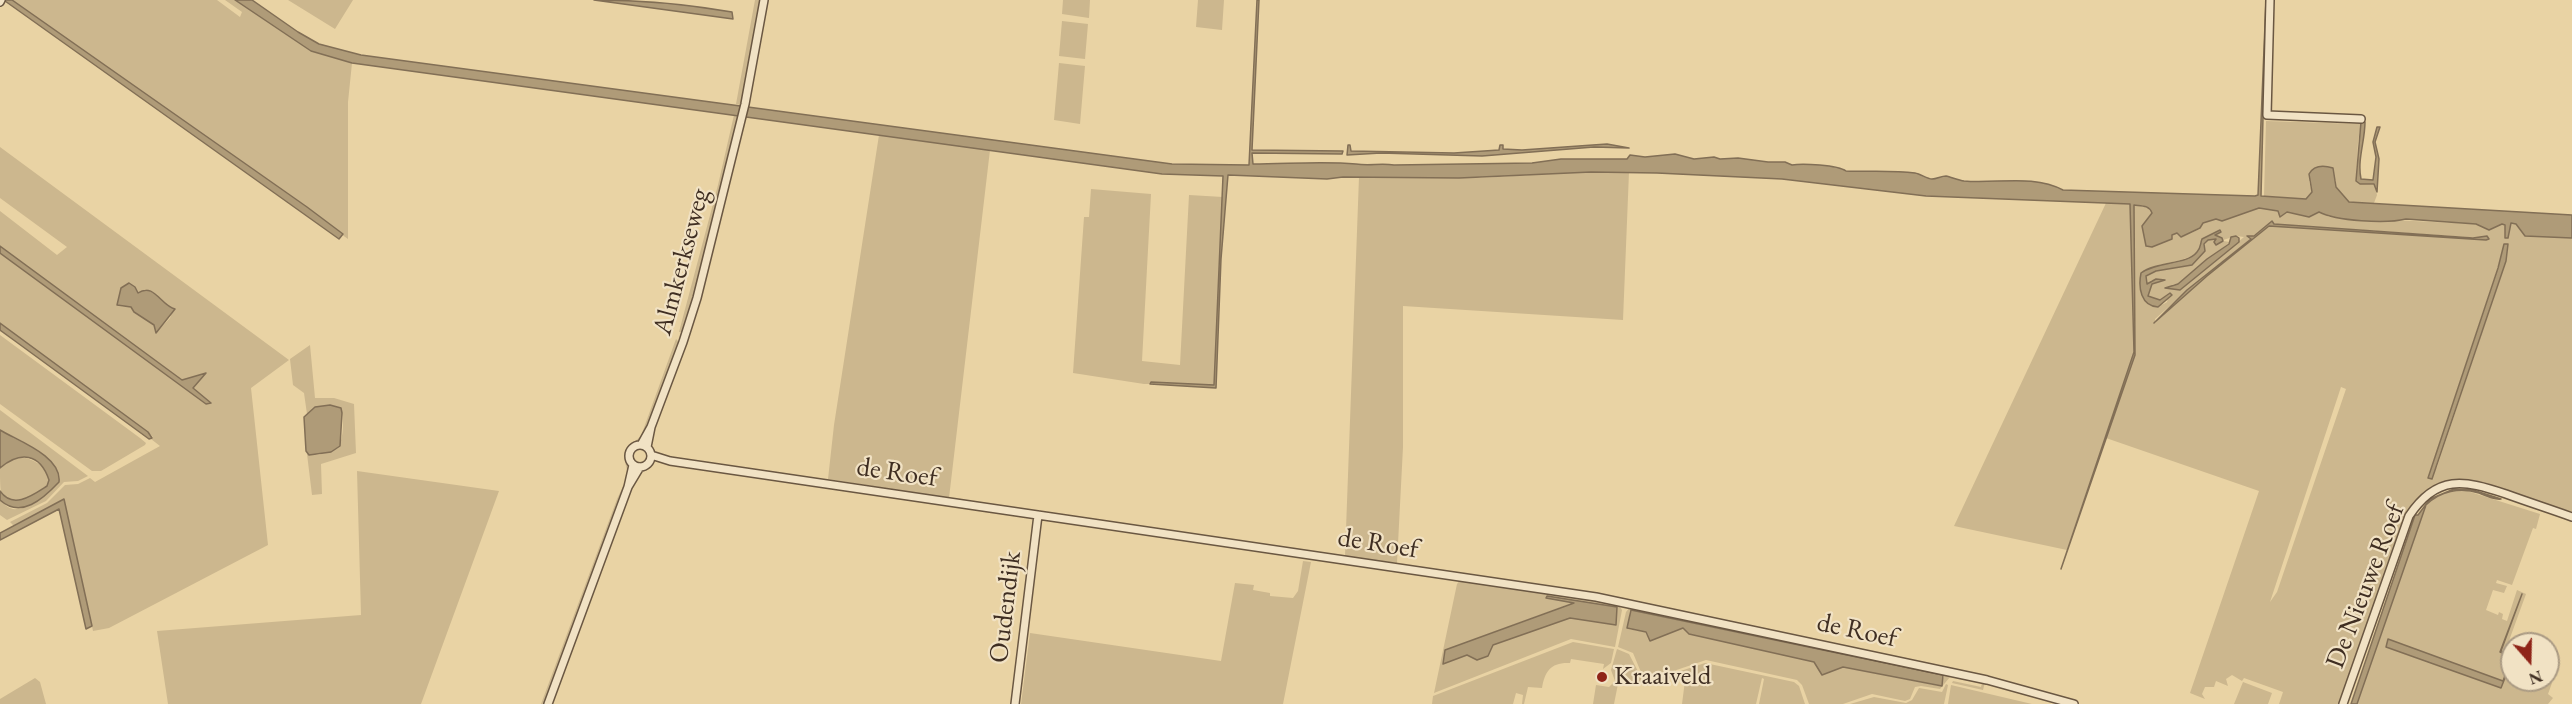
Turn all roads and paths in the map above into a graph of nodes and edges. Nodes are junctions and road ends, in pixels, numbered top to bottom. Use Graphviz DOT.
graph roads {
  1 [pos="764,0"];
  2 [pos="2270,0"];
  3 [pos="2361,119"];
  4 [pos="644,446"];
  5 [pos="651,458"];
  6 [pos="636,466"];
  7 [pos="1038,516"];
  8 [pos="2572,517"];
  9 [pos="548,704"];
  10 [pos="1015,704"];
  11 [pos="2074,704"];
  12 [pos="2343,704"];
  1 -- 4 [label="street, Almkerkseweg"];
  2 -- 3 [label="street"];
  4 -- 5 [label="street"];
  4 -- 6 [label="street"];
  5 -- 6 [label="street"];
  5 -- 7 [label="street, de Roef"];
  6 -- 9 [label="street"];
  7 -- 10 [label="street, Oudendijk"];
  7 -- 11 [label="street, de Roef"];
  8 -- 12 [label="street, De Nieuwe Roef"];
}
